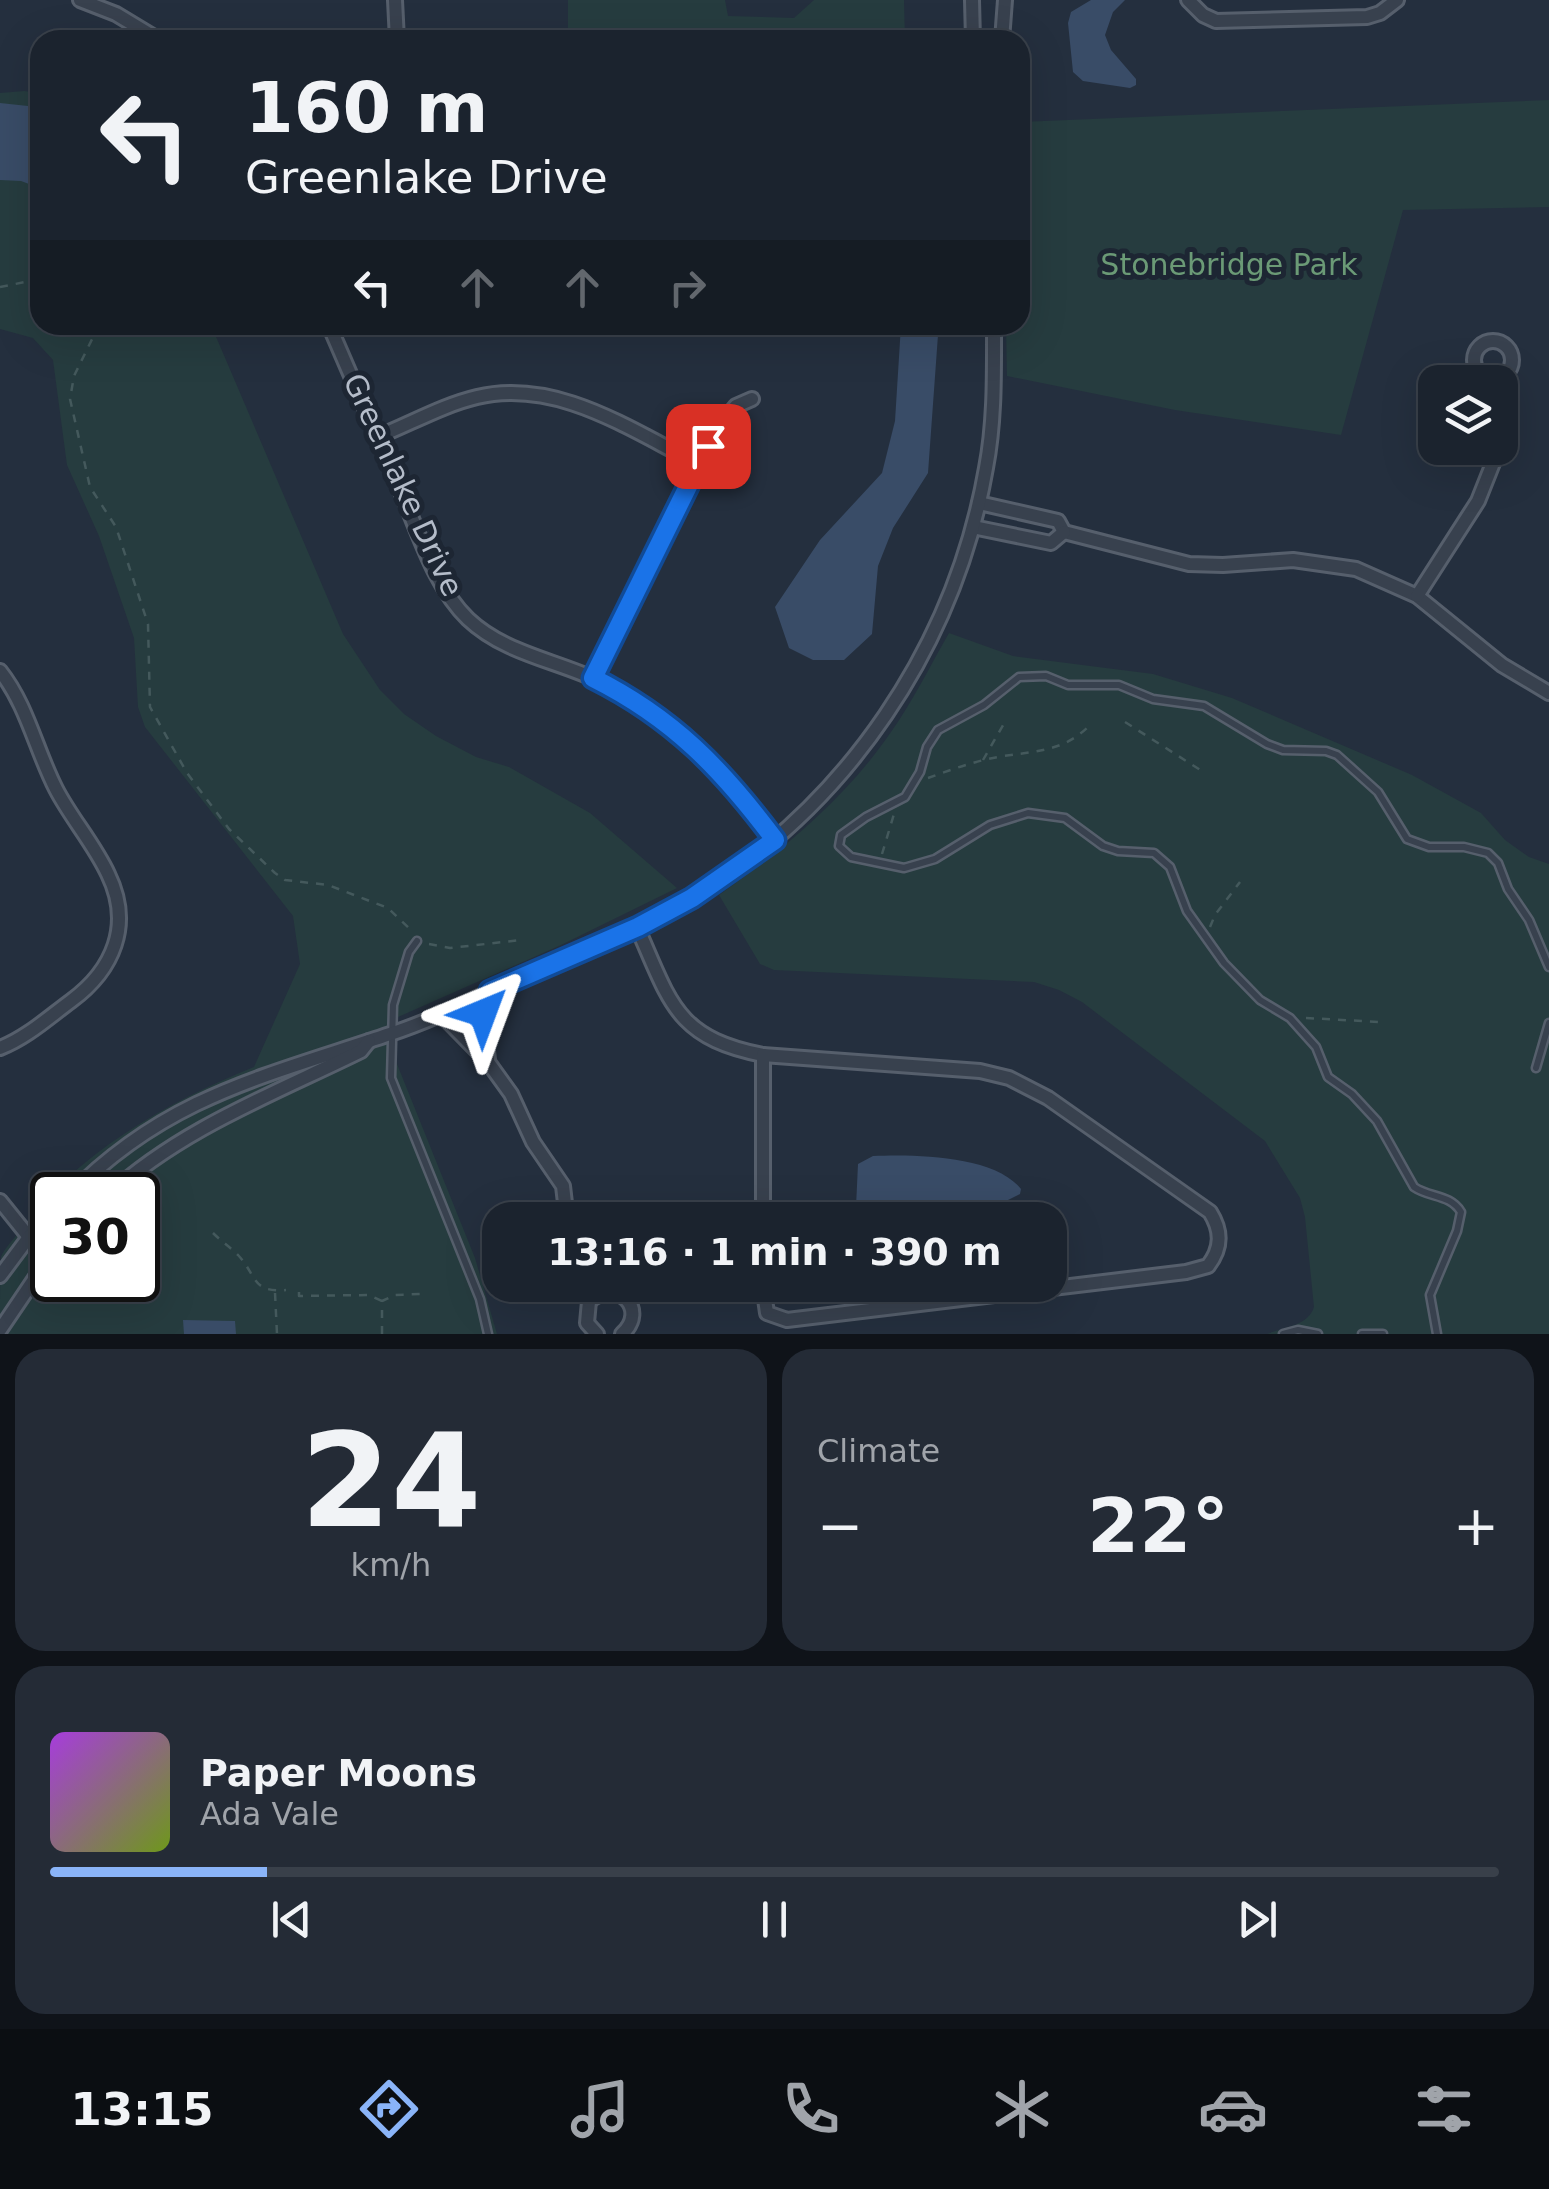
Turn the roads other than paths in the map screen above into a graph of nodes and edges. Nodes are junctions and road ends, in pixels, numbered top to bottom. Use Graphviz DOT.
graph roads {
  1 [pos="80,0"];
  2 [pos="395,0"];
  3 [pos="972,0"];
  4 [pos="1005,0"];
  5 [pos="1188,0"];
  6 [pos="1396,0"];
  7 [pos="142,30"];
  8 [pos="396,30"];
  9 [pos="973,30"];
  10 [pos="1003,30"];
  11 [pos="333,335"];
  12 [pos="994,335"];
  13 [pos="752,399"];
  14 [pos="378,437"];
  15 [pos="699,464"];
  16 [pos="1492,465"];
  17 [pos="978,503"];
  18 [pos="973,528"];
  19 [pos="1064,532"];
  20 [pos="1416,596"];
  21 [pos="0,671"];
  22 [pos="593,678"];
  23 [pos="1549,693"];
  24 [pos="775,840"];
  25 [pos="638,927"];
  26 [pos="417,941"];
  27 [pos="1549,967"];
  28 [pos="490,991"];
  29 [pos="440,1012"];
  30 [pos="1549,1023"];
  31 [pos="390,1034"];
  32 [pos="370,1039"];
  33 [pos="0,1048"];
  34 [pos="762,1055"];
  35 [pos="488,1062"];
  36 [pos="1536,1068"];
  37 [pos="96,1172"];
  38 [pos="137,1172"];
  39 [pos="0,1200"];
  40 [pos="564,1202"];
  41 [pos="762,1202"];
  42 [pos="29,1237"];
  43 [pos="0,1276"];
  44 [pos="30,1286"];
  45 [pos="1067,1286"];
  46 [pos="589,1302"];
  47 [pos="629,1302"];
  48 [pos="766,1302"];
  49 [pos="937,1302"];
  50 [pos="0,1330"];
  51 [pos="488,1334"];
  52 [pos="597,1334"];
  53 [pos="622,1334"];
  54 [pos="1282,1334"];
  55 [pos="1318,1334"];
  56 [pos="1362,1334"];
  57 [pos="1383,1334"];
  58 [pos="1437,1334"];
  1 -- 7 [label="street"];
  2 -- 8 [label="street"];
  3 -- 9 [label="street"];
  4 -- 10 [label="street"];
  5 -- 6 [label="street"];
  11 -- 14 [label="street, Greenlake Drive"];
  12 -- 17 [label="street"];
  13 -- 15 [label="street"];
  14 -- 15 [label="street"];
  14 -- 22 [label="street, Greenlake Drive"];
  15 -- 22 [label="street"];
  16 -- 20 [label="street"];
  17 -- 18 [label="street"];
  17 -- 19 [label="street"];
  18 -- 19 [label="street"];
  18 -- 24 [label="street"];
  19 -- 20 [label="street"];
  20 -- 23 [label="street"];
  21 -- 33 [label="street"];
  22 -- 24 [label="street, Greenlake Drive"];
  24 -- 25 [label="street"];
  25 -- 28 [label="street"];
  25 -- 34 [label="street"];
  26 -- 31 [label="lane"];
  27 -- 58 [label="lane"];
  28 -- 29 [label="street"];
  28 -- 35 [label="street"];
  29 -- 31 [label="street"];
  29 -- 35 [label="street"];
  30 -- 36 [label="lane"];
  31 -- 32 [label="street"];
  31 -- 51 [label="lane"];
  32 -- 37 [label="street"];
  32 -- 38 [label="street"];
  34 -- 41 [label="street"];
  34 -- 45 [label="street"];
  35 -- 40 [label="street"];
  39 -- 42 [label="street"];
  42 -- 43 [label="street"];
  44 -- 50 [label="street"];
  46 -- 52 [label="street"];
  47 -- 53 [label="street"];
  48 -- 49 [label="street"];
  54 -- 55 [label="lane"];
  56 -- 57 [label="lane"];
}
